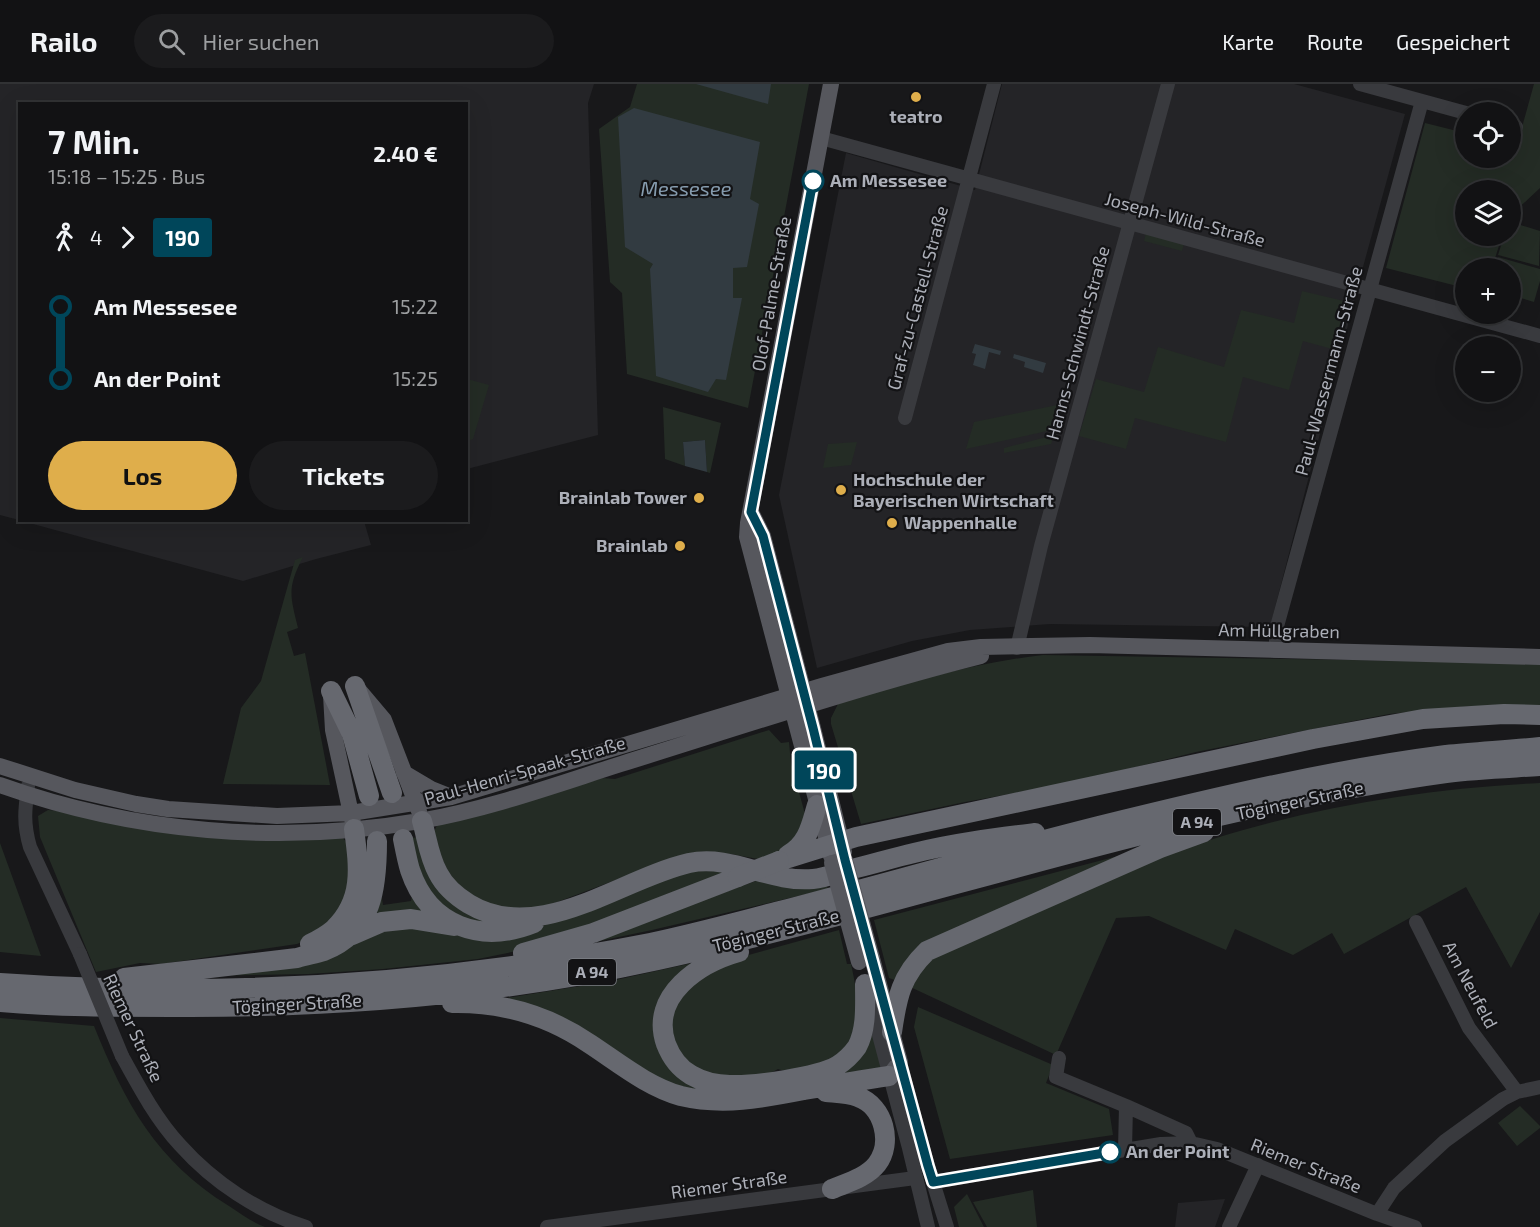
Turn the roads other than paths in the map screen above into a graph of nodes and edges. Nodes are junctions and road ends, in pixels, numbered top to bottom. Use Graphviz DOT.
graph roads {
  1 [pos="831,84"];
  2 [pos="994,84"];
  3 [pos="1168,84"];
  4 [pos="1360,84"];
  5 [pos="1422,101"];
  6 [pos="1455,110"];
  7 [pos="821,138"];
  8 [pos="968,180"];
  9 [pos="1128,224"];
  10 [pos="1370,290"];
  11 [pos="1540,336"];
  12 [pos="905,418"];
  13 [pos="1017,648"];
  14 [pos="1276,651"];
  15 [pos="1540,657"];
  16 [pos="355,686"];
  17 [pos="331,691"];
  18 [pos="798,701"];
  19 [pos="1540,715"];
  20 [pos="1540,747"];
  21 [pos="0,766"];
  22 [pos="1540,766"];
  23 [pos="548,768"];
  24 [pos="404,772"];
  25 [pos="29,777"];
  26 [pos="0,785"];
  27 [pos="553,786"];
  28 [pos="392,793"];
  29 [pos="1331,793"];
  30 [pos="27,794"];
  31 [pos="369,796"];
  32 [pos="451,797"];
  33 [pos="817,805"];
  34 [pos="419,812"];
  35 [pos="352,821"];
  36 [pos="1097,827"];
  37 [pos="403,839"];
  38 [pos="377,842"];
  39 [pos="837,853"];
  40 [pos="779,861"];
  41 [pos="564,911"];
  42 [pos="1416,922"];
  43 [pos="461,927"];
  44 [pos="789,929"];
  45 [pos="349,936"];
  46 [pos="275,960"];
  47 [pos="865,960"];
  48 [pos="474,972"];
  49 [pos="0,983"];
  50 [pos="865,984"];
  51 [pos="54,987"];
  52 [pos="393,999"];
  53 [pos="0,1002"];
  54 [pos="892,1032"];
  55 [pos="1059,1058"];
  56 [pos="895,1069"];
  57 [pos="1540,1087"];
  58 [pos="805,1090"];
  59 [pos="1517,1092"];
  60 [pos="1126,1106"];
  61 [pos="1191,1143"];
  62 [pos="916,1147"];
  63 [pos="1125,1150"];
  64 [pos="1258,1165"];
  65 [pos="917,1174"];
  66 [pos="933,1182"];
  67 [pos="832,1189"];
  68 [pos="1377,1214"];
  69 [pos="1410,1226"];
  70 [pos="306,1227"];
  71 [pos="547,1227"];
  72 [pos="928,1227"];
  73 [pos="939,1227"];
  74 [pos="947,1227"];
  75 [pos="1229,1227"];
  1 -- 7 [label="main road, Olof-Palme-Straße"];
  2 -- 8 [label="street, Graf-zu-Castell-Straße"];
  3 -- 9 [label="street, Hanns-Schwindt-Straße"];
  4 -- 5 [label="street"];
  5 -- 6 [label="street"];
  5 -- 10 [label="street, Paul-Wassermann-Straße"];
  7 -- 8 [label="street, Joseph-Wild-Straße"];
  7 -- 18 [label="main road, Olof-Palme-Straße"];
  8 -- 9 [label="street, Joseph-Wild-Straße"];
  8 -- 12 [label="street, Graf-zu-Castell-Straße"];
  9 -- 10 [label="street, Joseph-Wild-Straße"];
  9 -- 13 [label="street, Hanns-Schwindt-Straße"];
  10 -- 11 [label="street, Joseph-Wild-Straße"];
  10 -- 14 [label="street, Paul-Wassermann-Straße"];
  13 -- 14 [label="main road, Am Hüllgraben"];
  13 -- 18 [label="main road, Am Hüllgraben"];
  14 -- 15 [label="main road, Am Hüllgraben"];
  16 -- 24 [label="main road"];
  16 -- 28 [label="highway"];
  17 -- 31 [label="highway"];
  17 -- 35 [label="main road"];
  18 -- 23 [label="main road, Paul-Henri-Spaak-Straße"];
  18 -- 27 [label="main road, Paul-Henri-Spaak-Straße"];
  18 -- 33 [label="main road"];
  18 -- 39 [label="main road"];
  19 -- 39 [label="highway"];
  20 -- 36 [label="highway, Töginger Straße / A 94"];
  21 -- 25 [label="main road, Paul-Henri-Spaak-Straße"];
  22 -- 29 [label="highway, Töginger Straße / A 94"];
  23 -- 27 [label="main road"];
  23 -- 32 [label="main road, Paul-Henri-Spaak-Straße"];
  24 -- 32 [label="main road"];
  24 -- 34 [label="main road"];
  25 -- 30 [label="street, Riemer Straße"];
  25 -- 35 [label="main road, Paul-Henri-Spaak-Straße"];
  26 -- 30 [label="main road, Paul-Henri-Spaak-Straße"];
  27 -- 34 [label="main road, Paul-Henri-Spaak-Straße"];
  29 -- 44 [label="highway, Töginger Straße / A 94"];
  29 -- 54 [label="highway"];
  30 -- 35 [label="main road, Paul-Henri-Spaak-Straße"];
  30 -- 70 [label="street, Riemer Straße, bridge"];
  32 -- 34 [label="main road, Paul-Henri-Spaak-Straße"];
  33 -- 39 [label="main road"];
  33 -- 40 [label="highway"];
  34 -- 35 [label="main road, Paul-Henri-Spaak-Straße"];
  34 -- 41 [label="highway"];
  35 -- 46 [label="highway"];
  36 -- 41 [label="highway"];
  36 -- 48 [label="highway, Töginger Straße / A 94"];
  37 -- 43 [label="highway"];
  38 -- 45 [label="highway"];
  39 -- 40 [label="highway"];
  39 -- 47 [label="main road, bridge"];
  40 -- 48 [label="highway, bridge"];
  41 -- 43 [label="highway"];
  42 -- 59 [label="street, Am Neufeld"];
  43 -- 45 [label="highway"];
  44 -- 50 [label="highway"];
  44 -- 52 [label="highway, Töginger Straße / A 94"];
  45 -- 46 [label="highway"];
  46 -- 51 [label="highway"];
  47 -- 50 [label="main road"];
  47 -- 54 [label="main road"];
  48 -- 51 [label="highway, Töginger Straße / A 94"];
  49 -- 51 [label="highway, Töginger Straße / A 94"];
  50 -- 56 [label="street"];
  52 -- 53 [label="highway, Töginger Straße / A 94"];
  52 -- 58 [label="highway"];
  54 -- 56 [label="main road"];
  55 -- 60 [label="street"];
  56 -- 58 [label="highway"];
  56 -- 62 [label="street"];
  57 -- 59 [label="street"];
  58 -- 67 [label="highway"];
  59 -- 68 [label="street"];
  60 -- 61 [label="street"];
  60 -- 63 [label="street"];
  61 -- 63 [label="street, Riemer Straße"];
  61 -- 64 [label="street, Riemer Straße"];
  62 -- 65 [label="street"];
  62 -- 66 [label="street"];
  63 -- 66 [label="street, Riemer Straße"];
  64 -- 68 [label="street, Riemer Straße"];
  64 -- 75 [label="street"];
  65 -- 66 [label="street"];
  65 -- 67 [label="street, Riemer Straße"];
  65 -- 72 [label="street"];
  66 -- 73 [label="street"];
  66 -- 74 [label="street"];
  67 -- 71 [label="street, Riemer Straße"];
  68 -- 69 [label="street, Riemer Straße"];
}
